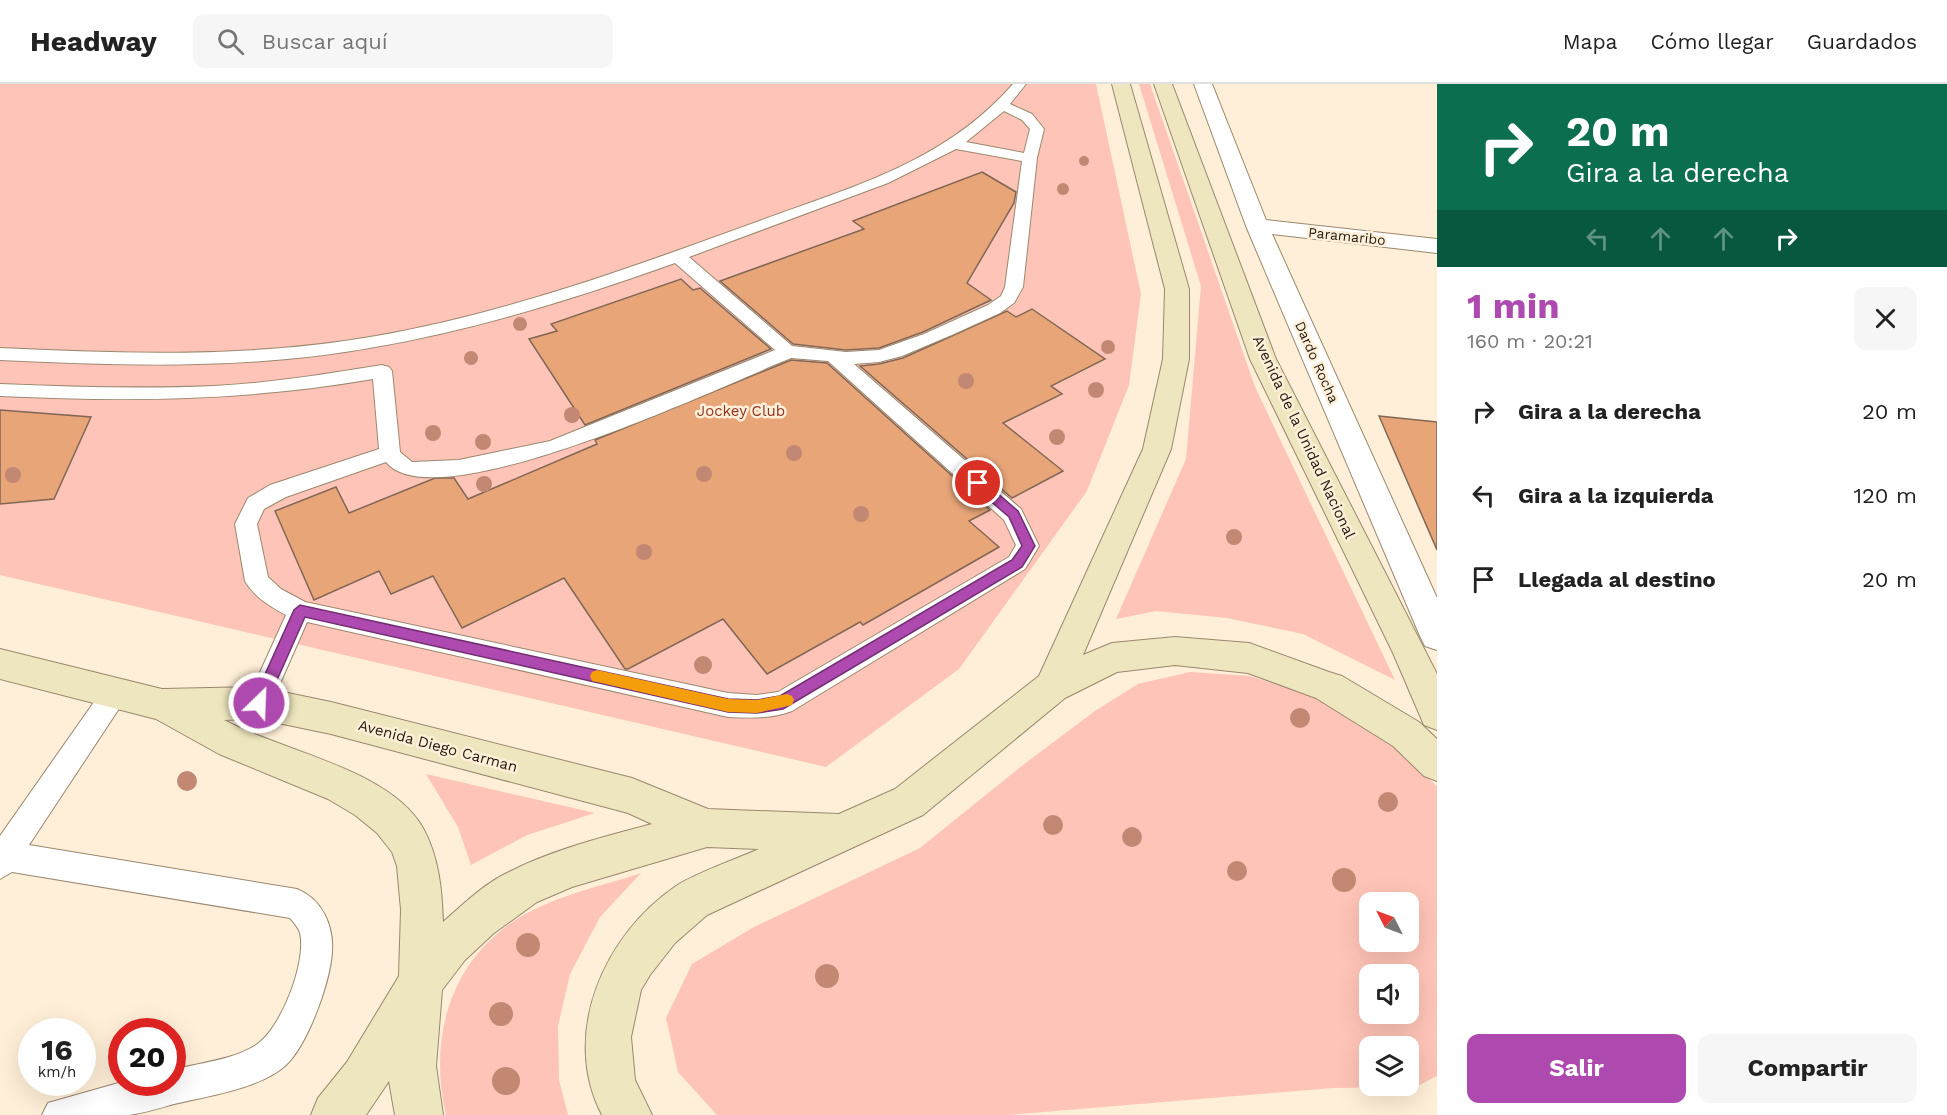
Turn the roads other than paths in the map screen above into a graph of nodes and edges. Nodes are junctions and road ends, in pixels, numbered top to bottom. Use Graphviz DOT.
graph roads {
  1 [pos="1020,84"];
  2 [pos="1121,84"];
  3 [pos="1163,84"];
  4 [pos="1203,84"];
  5 [pos="1001,105"];
  6 [pos="953,144"];
  7 [pos="1030,158"];
  8 [pos="1257,226"];
  9 [pos="1437,246"];
  10 [pos="679,257"];
  11 [pos="380,340"];
  12 [pos="788,352"];
  13 [pos="0,354"];
  14 [pos="834,356"];
  15 [pos="210,359"];
  16 [pos="98,360"];
  17 [pos="382,371"];
  18 [pos="0,390"];
  19 [pos="194,393"];
  20 [pos="75,394"];
  21 [pos="390,453"];
  22 [pos="300,610"];
  23 [pos="1437,636"];
  24 [pos="0,664"];
  25 [pos="1052,687"];
  26 [pos="115,693"];
  27 [pos="259,703"];
  28 [pos="161,705"];
  29 [pos="1437,714"];
  30 [pos="1437,764"];
  31 [pos="706,828"];
  32 [pos="846,832"];
  33 [pos="1,858"];
  34 [pos="420,982"];
  35 [pos="60,1115"];
  36 [pos="335,1115"];
  37 [pos="419,1115"];
  38 [pos="628,1115"];
  1 -- 5 [label="lane"];
  2 -- 25 [label="main road"];
  3 -- 29 [label="main road, Avenida de la Unidad Nacional"];
  4 -- 8 [label="street, Dardo Rocha"];
  5 -- 6 [label="lane"];
  5 -- 7 [label="lane"];
  6 -- 7 [label="lane"];
  6 -- 10 [label="lane"];
  7 -- 14 [label="lane"];
  8 -- 9 [label="street, Paramaribo"];
  8 -- 23 [label="street, Dardo Rocha"];
  10 -- 11 [label="lane"];
  10 -- 12 [label="lane"];
  11 -- 15 [label="lane"];
  11 -- 17 [label="lane"];
  12 -- 14 [label="lane"];
  12 -- 21 [label="lane"];
  13 -- 16 [label="lane"];
  14 -- 22 [label="lane"];
  15 -- 16 [label="lane"];
  15 -- 19 [label="lane"];
  16 -- 20 [label="lane"];
  17 -- 19 [label="lane"];
  17 -- 21 [label="lane"];
  18 -- 20 [label="lane"];
  19 -- 20 [label="lane"];
  21 -- 22 [label="lane"];
  22 -- 27 [label="lane"];
  24 -- 26 [label="main road, Avenida Diego Carman"];
  25 -- 30 [label="main road"];
  25 -- 32 [label="main road"];
  26 -- 28 [label="main road, Avenida Diego Carman"];
  26 -- 33 [label="lane"];
  27 -- 28 [label="main road, Avenida Diego Carman"];
  27 -- 31 [label="main road, Avenida Diego Carman"];
  28 -- 34 [label="main road, Avenida Diego Carman"];
  31 -- 32 [label="main road"];
  31 -- 34 [label="main road"];
  32 -- 38 [label="main road"];
  33 -- 35 [label="lane"];
  34 -- 36 [label="main road"];
  34 -- 37 [label="main road, Avenida Diego Carman"];
}
